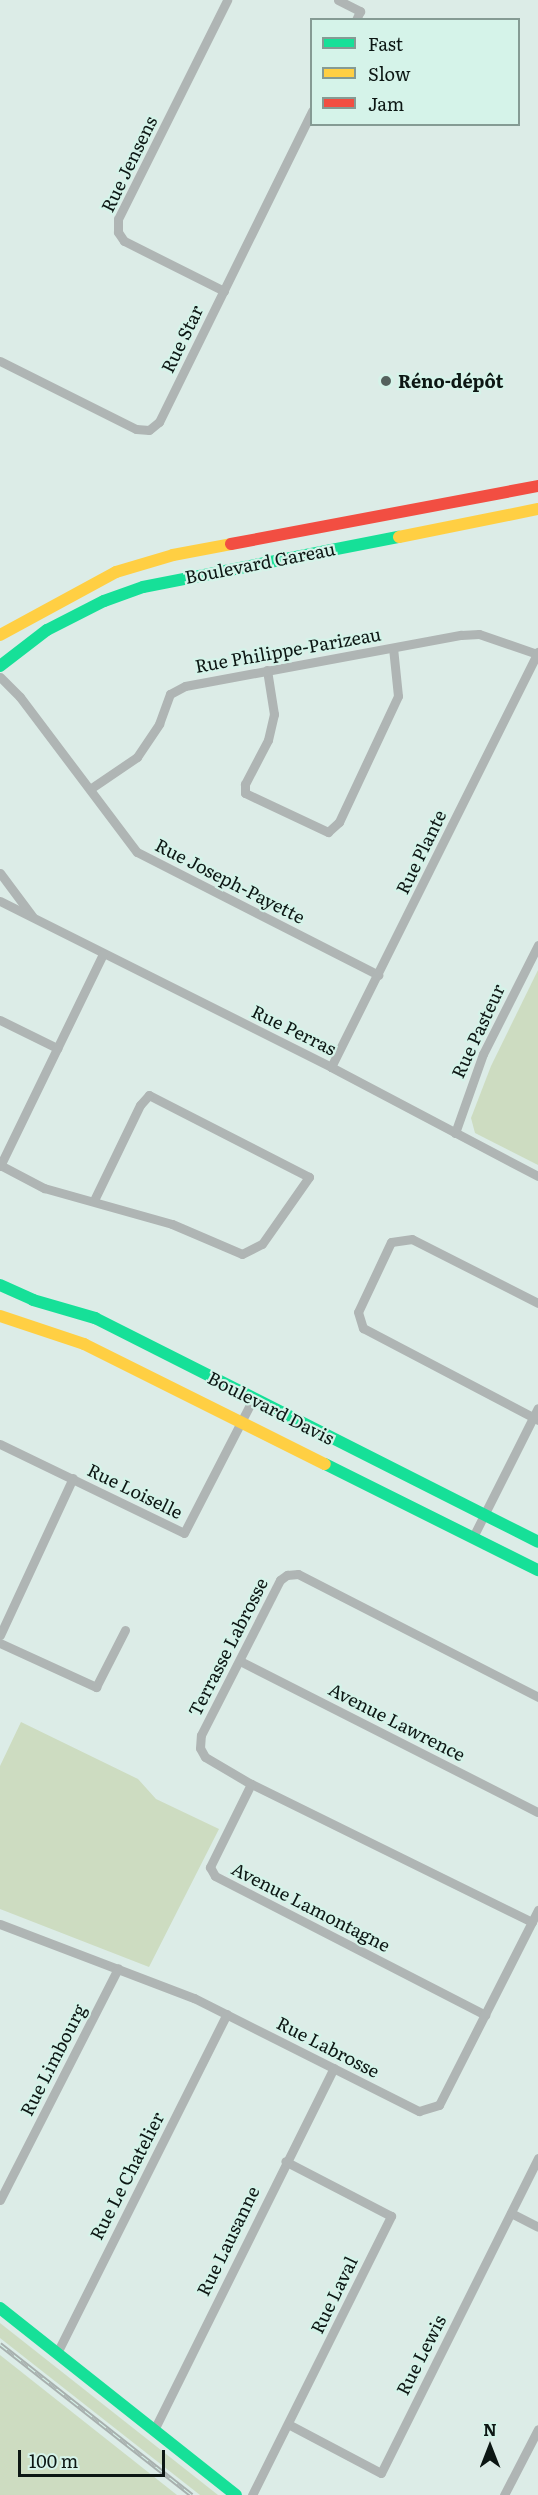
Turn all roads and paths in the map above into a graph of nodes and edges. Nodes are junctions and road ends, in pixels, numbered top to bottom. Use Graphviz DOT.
graph roads {
  1 [pos="227,0"];
  2 [pos="338,0"];
  3 [pos="357,18"];
  4 [pos="310,115"];
  5 [pos="224,291"];
  6 [pos="0,361"];
  7 [pos="538,486"];
  8 [pos="538,509"];
  9 [pos="0,635"];
  10 [pos="393,648"];
  11 [pos="538,653"];
  12 [pos="0,666"];
  13 [pos="267,670"];
  14 [pos="0,677"];
  15 [pos="90,789"];
  16 [pos="0,873"];
  17 [pos="0,901"];
  18 [pos="34,918"];
  19 [pos="538,945"];
  20 [pos="103,954"];
  21 [pos="378,975"];
  22 [pos="0,1020"];
  23 [pos="57,1048"];
  24 [pos="332,1067"];
  25 [pos="455,1133"];
  26 [pos="0,1166"];
  27 [pos="538,1176"];
  28 [pos="94,1200"];
  29 [pos="0,1285"];
  30 [pos="538,1303"];
  31 [pos="0,1316"];
  32 [pos="253,1399"];
  33 [pos="538,1408"];
  34 [pos="536,1419"];
  35 [pos="243,1422"];
  36 [pos="0,1444"];
  37 [pos="72,1478"];
  38 [pos="484,1515"];
  39 [pos="473,1537"];
  40 [pos="538,1542"];
  41 [pos="538,1570"];
  42 [pos="125,1630"];
  43 [pos="0,1635"];
  44 [pos="0,1643"];
  45 [pos="240,1661"];
  46 [pos="538,1697"];
  47 [pos="250,1784"];
  48 [pos="538,1812"];
  49 [pos="538,1910"];
  50 [pos="532,1922"];
  51 [pos="0,1924"];
  52 [pos="118,1968"];
  53 [pos="227,2014"];
  54 [pos="485,2015"];
  55 [pos="334,2068"];
  56 [pos="538,2158"];
  57 [pos="285,2161"];
  58 [pos="0,2200"];
  59 [pos="511,2213"];
  60 [pos="538,2227"];
  61 [pos="0,2308"];
  62 [pos="57,2353"];
  63 [pos="288,2424"];
  64 [pos="538,2429"];
  65 [pos="154,2430"];
  66 [pos="236,2495"];
  67 [pos="252,2495"];
  68 [pos="504,2495"];
  1 -- 5 [label="street, Rue Jensens"];
  2 -- 3 [label="street"];
  4 -- 5 [label="street, Rue Star"];
  5 -- 6 [label="street, Rue Star"];
  7 -- 9 [label="street, Boulevard Gareau"];
  8 -- 12 [label="street, Boulevard Gareau"];
  10 -- 11 [label="street, Rue Philippe-Parizeau"];
  10 -- 13 [label="street, Rue Philippe-Parizeau"];
  10 -- 13 [label="street"];
  11 -- 21 [label="street, Rue Plante"];
  13 -- 15 [label="street, Rue Philippe-Parizeau"];
  14 -- 15 [label="street, Rue Joseph-Payette"];
  15 -- 21 [label="street, Rue Joseph-Payette"];
  16 -- 18 [label="street, Rue Perras"];
  17 -- 18 [label="street, Rue Perras"];
  18 -- 20 [label="street, Rue Perras"];
  19 -- 25 [label="street, Rue Pasteur"];
  20 -- 23 [label="street"];
  20 -- 24 [label="street, Rue Perras"];
  21 -- 24 [label="street, Rue Plante"];
  22 -- 23 [label="street"];
  23 -- 26 [label="street"];
  24 -- 25 [label="street, Rue Perras"];
  25 -- 27 [label="street, Rue Perras"];
  26 -- 28 [label="street"];
  28 -- 28 [label="street"];
  29 -- 32 [label="street, Boulevard Davis"];
  30 -- 34 [label="street"];
  31 -- 35 [label="street, Boulevard Davis"];
  32 -- 35 [label="street, Rue Loiselle"];
  32 -- 38 [label="street, Boulevard Davis"];
  33 -- 34 [label="street"];
  34 -- 38 [label="street"];
  35 -- 37 [label="street, Rue Loiselle"];
  35 -- 39 [label="street, Boulevard Davis"];
  36 -- 37 [label="street, Rue Loiselle"];
  37 -- 43 [label="street"];
  38 -- 39 [label="street"];
  38 -- 40 [label="street, Boulevard Davis"];
  39 -- 41 [label="street, Boulevard Davis"];
  42 -- 44 [label="street"];
  45 -- 46 [label="street, Terrasse Labrosse"];
  45 -- 47 [label="street, Terrasse Labrosse"];
  45 -- 48 [label="street, Avenue Lawrence"];
  47 -- 50 [label="street, Terrasse Labrosse"];
  47 -- 54 [label="street, Avenue Lamontagne"];
  49 -- 50 [label="street, Rue Labrosse"];
  50 -- 54 [label="street, Rue Labrosse"];
  51 -- 52 [label="street, Rue Labrosse"];
  52 -- 53 [label="street, Rue Labrosse"];
  52 -- 58 [label="street, Rue Limbourg"];
  53 -- 55 [label="street, Rue Labrosse"];
  53 -- 62 [label="street, Rue Le Chatelier"];
  54 -- 55 [label="street, Rue Labrosse"];
  55 -- 57 [label="street, Rue Lausanne"];
  56 -- 59 [label="street, Rue Lewis"];
  57 -- 63 [label="street, Rue Laval"];
  57 -- 65 [label="street, Rue Lausanne"];
  59 -- 60 [label="street"];
  59 -- 63 [label="street, Rue Lewis"];
  61 -- 62 [label="street"];
  62 -- 65 [label="street"];
  63 -- 67 [label="street, Rue Laval"];
  64 -- 68 [label="street"];
  65 -- 66 [label="street"];
}
